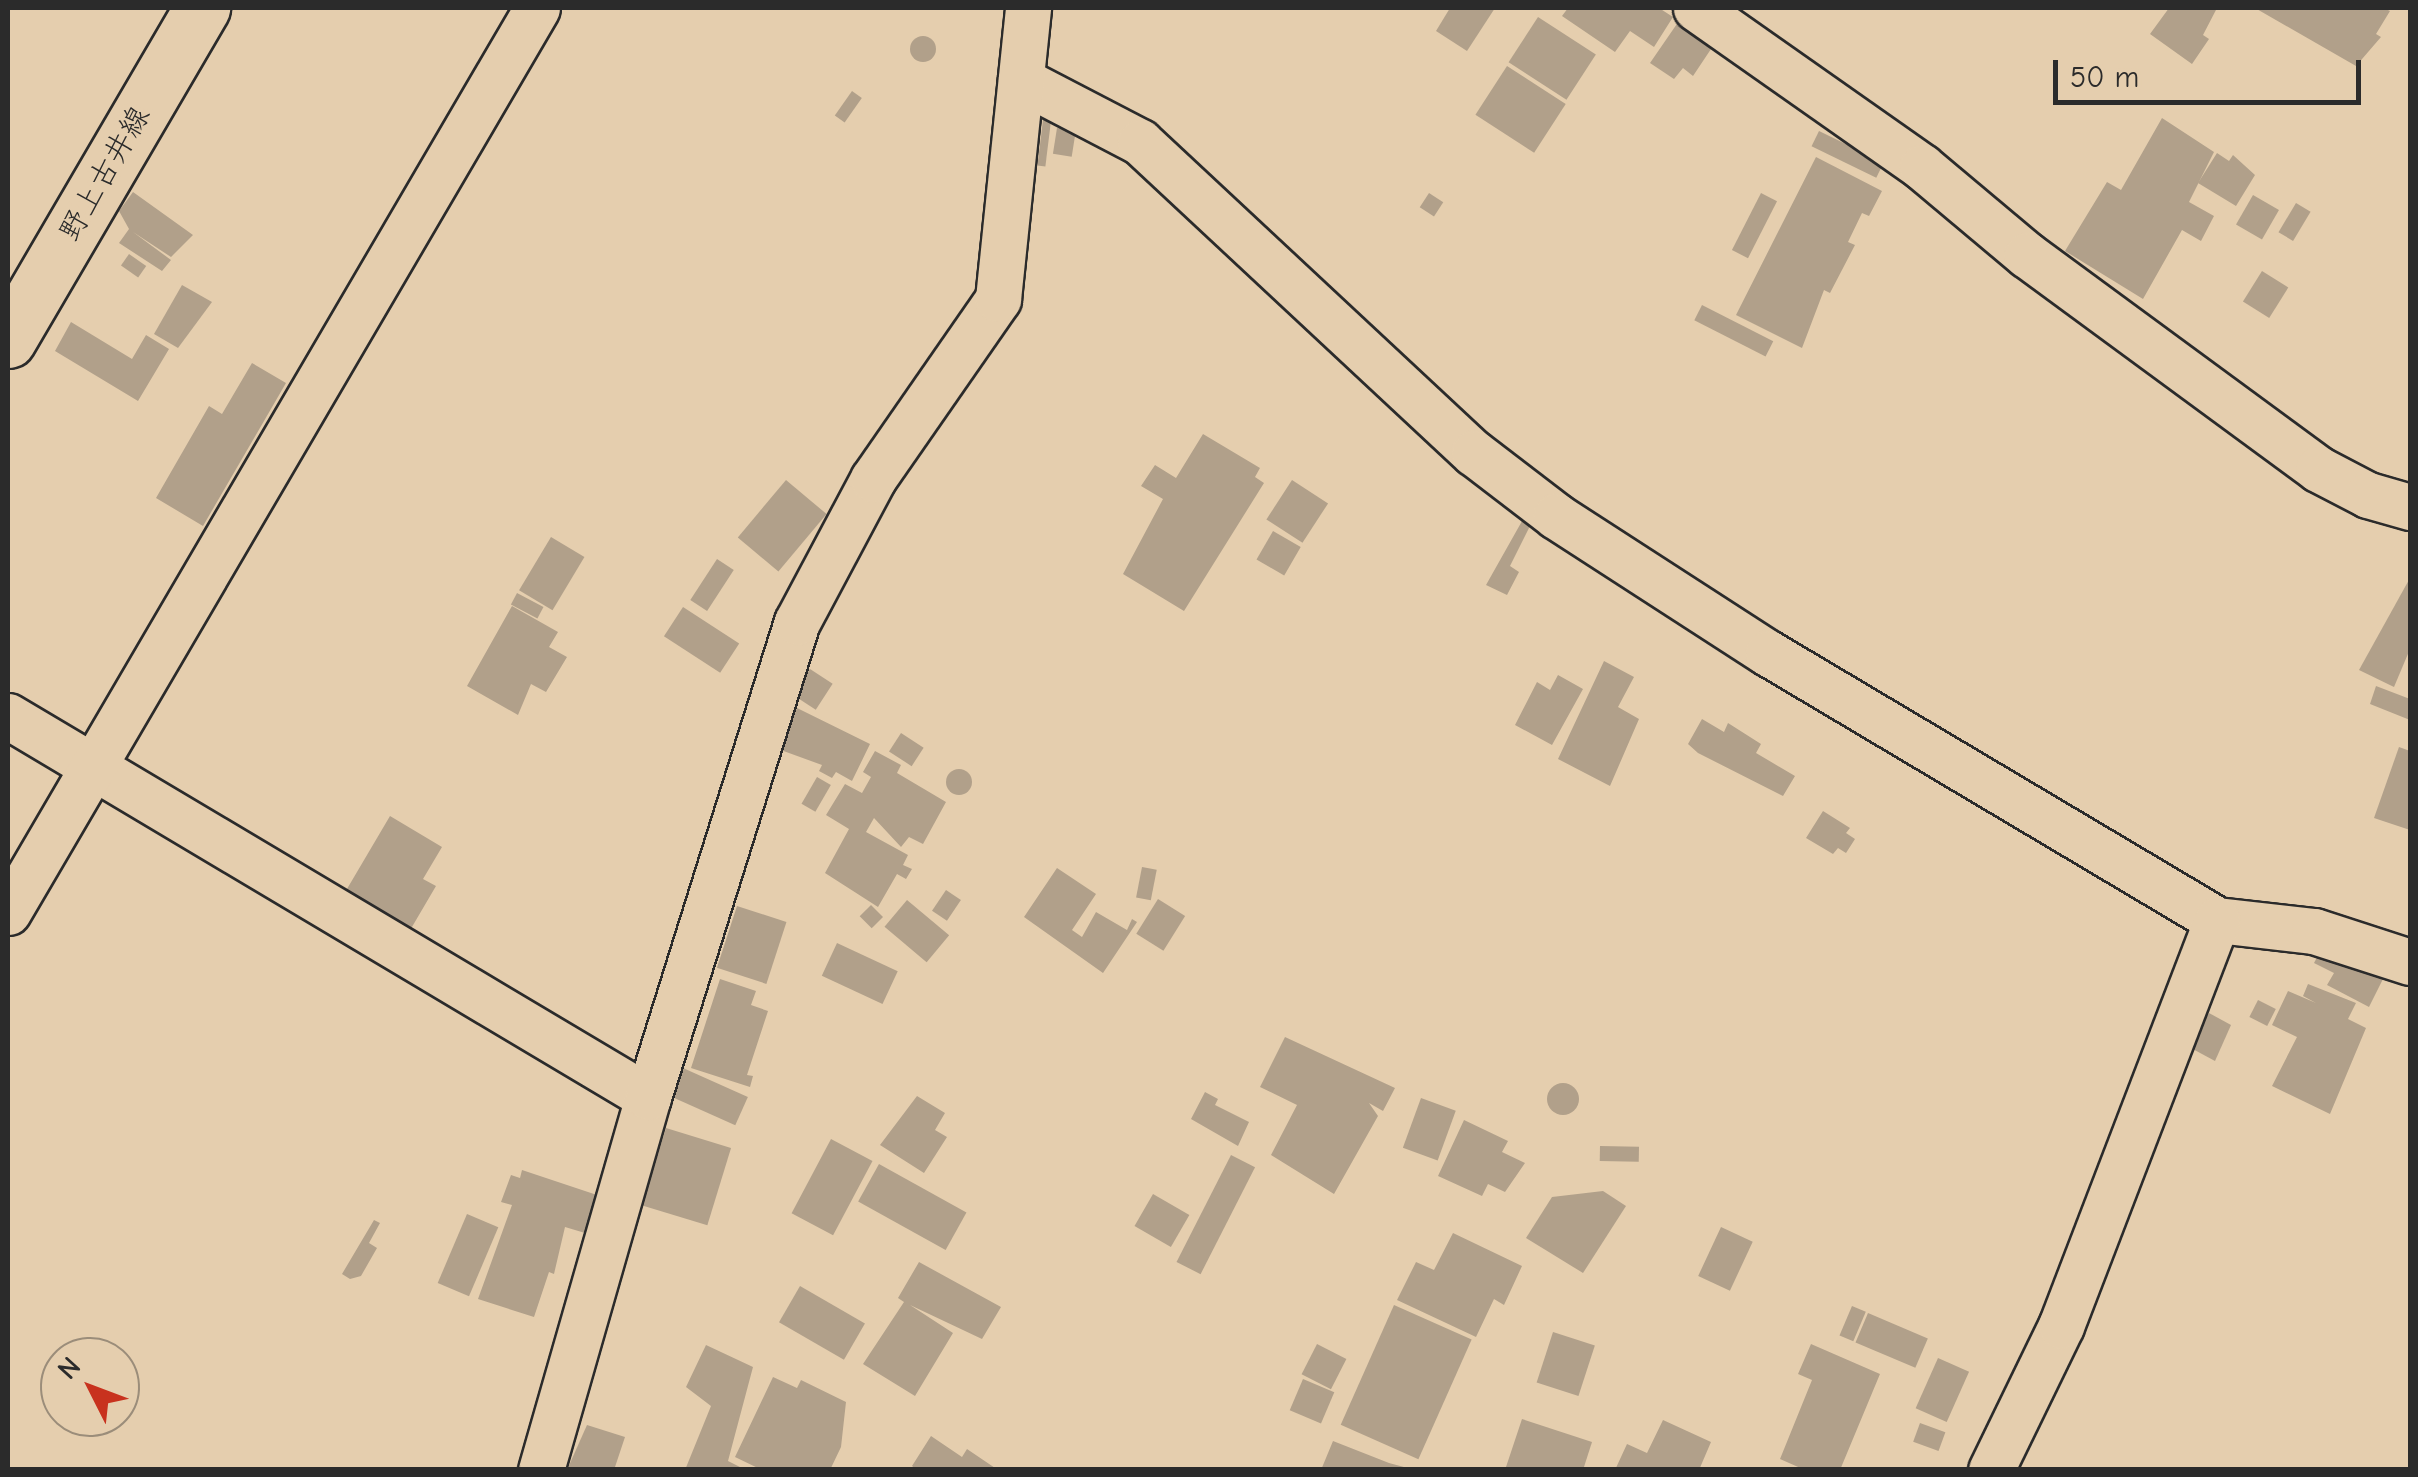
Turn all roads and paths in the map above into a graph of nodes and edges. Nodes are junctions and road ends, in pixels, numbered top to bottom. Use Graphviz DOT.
graph roads {
  1 [pos="202,8"];
  2 [pos="537,8"];
  3 [pos="1028,8"];
  4 [pos="1696,8"];
  5 [pos="1021,80"];
  6 [pos="8,340"];
  7 [pos="2410,507"];
  8 [pos="8,716"];
  9 [pos="93,766"];
  10 [pos="8,912"];
  11 [pos="2218,920"];
  12 [pos="2410,962"];
  13 [pos="648,1098"];
  14 [pos="542,1470"];
  15 [pos="1992,1470"];
  1 -- 6 [label="main road, 野上古井線"];
  2 -- 9 [label="street"];
  3 -- 5 [label="street"];
  4 -- 7 [label="street"];
  5 -- 11 [label="street"];
  5 -- 13 [label="street"];
  8 -- 9 [label="street"];
  9 -- 10 [label="street"];
  9 -- 13 [label="street"];
  11 -- 12 [label="street"];
  11 -- 15 [label="street"];
  13 -- 14 [label="street"];
}
